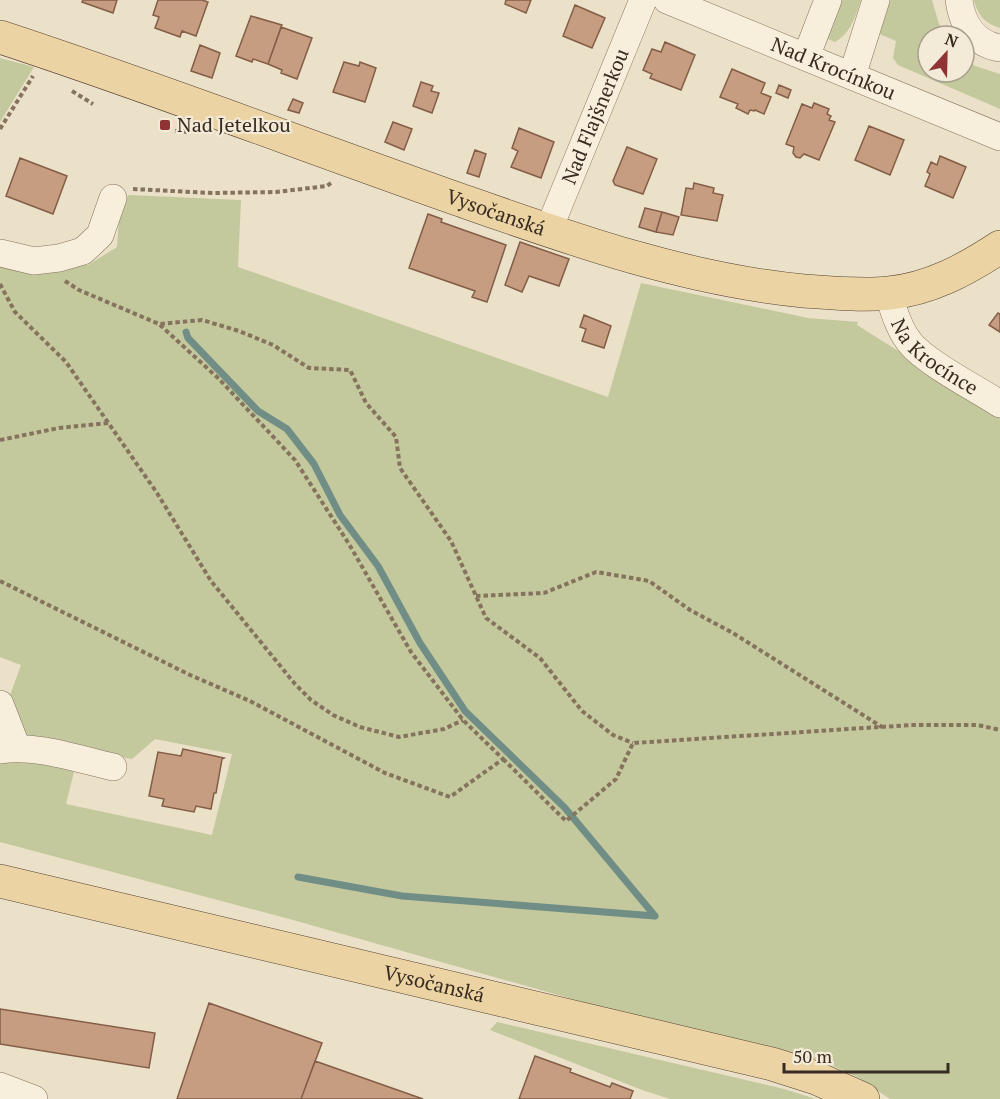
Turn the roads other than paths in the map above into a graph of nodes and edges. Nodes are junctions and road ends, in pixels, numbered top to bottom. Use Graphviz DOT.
graph roads {
  1 [pos="643,0"];
  2 [pos="668,0"];
  3 [pos="828,0"];
  4 [pos="876,0"];
  5 [pos="959,0"];
  6 [pos="0,37"];
  7 [pos="1000,48"];
  8 [pos="806,57"];
  9 [pos="852,76"];
  10 [pos="1000,137"];
  11 [pos="112,198"];
  12 [pos="549,231"];
  13 [pos="1000,248"];
  14 [pos="0,254"];
  15 [pos="888,293"];
  16 [pos="1000,404"];
  17 [pos="0,704"];
  18 [pos="8,749"];
  19 [pos="113,767"];
  20 [pos="0,881"];
  21 [pos="0,1086"];
  22 [pos="34,1099"];
  23 [pos="862,1099"];
  1 -- 12 [label="street, Nad Flajšnerkou"];
  2 -- 8 [label="street, Nad Krocínkou"];
  3 -- 8 [label="street"];
  4 -- 9 [label="street"];
  5 -- 7 [label="street"];
  6 -- 12 [label="main road, Vysočanská"];
  8 -- 9 [label="street, Nad Krocínkou"];
  9 -- 10 [label="street, Nad Krocínkou"];
  11 -- 14 [label="street"];
  12 -- 15 [label="main road, Vysočanská"];
  13 -- 15 [label="main road, Vysočanská"];
  15 -- 16 [label="street, Na Krocínce"];
  17 -- 18 [label="street"];
  18 -- 19 [label="street"];
  20 -- 23 [label="main road, Vysočanská"];
  21 -- 22 [label="street"];
}
